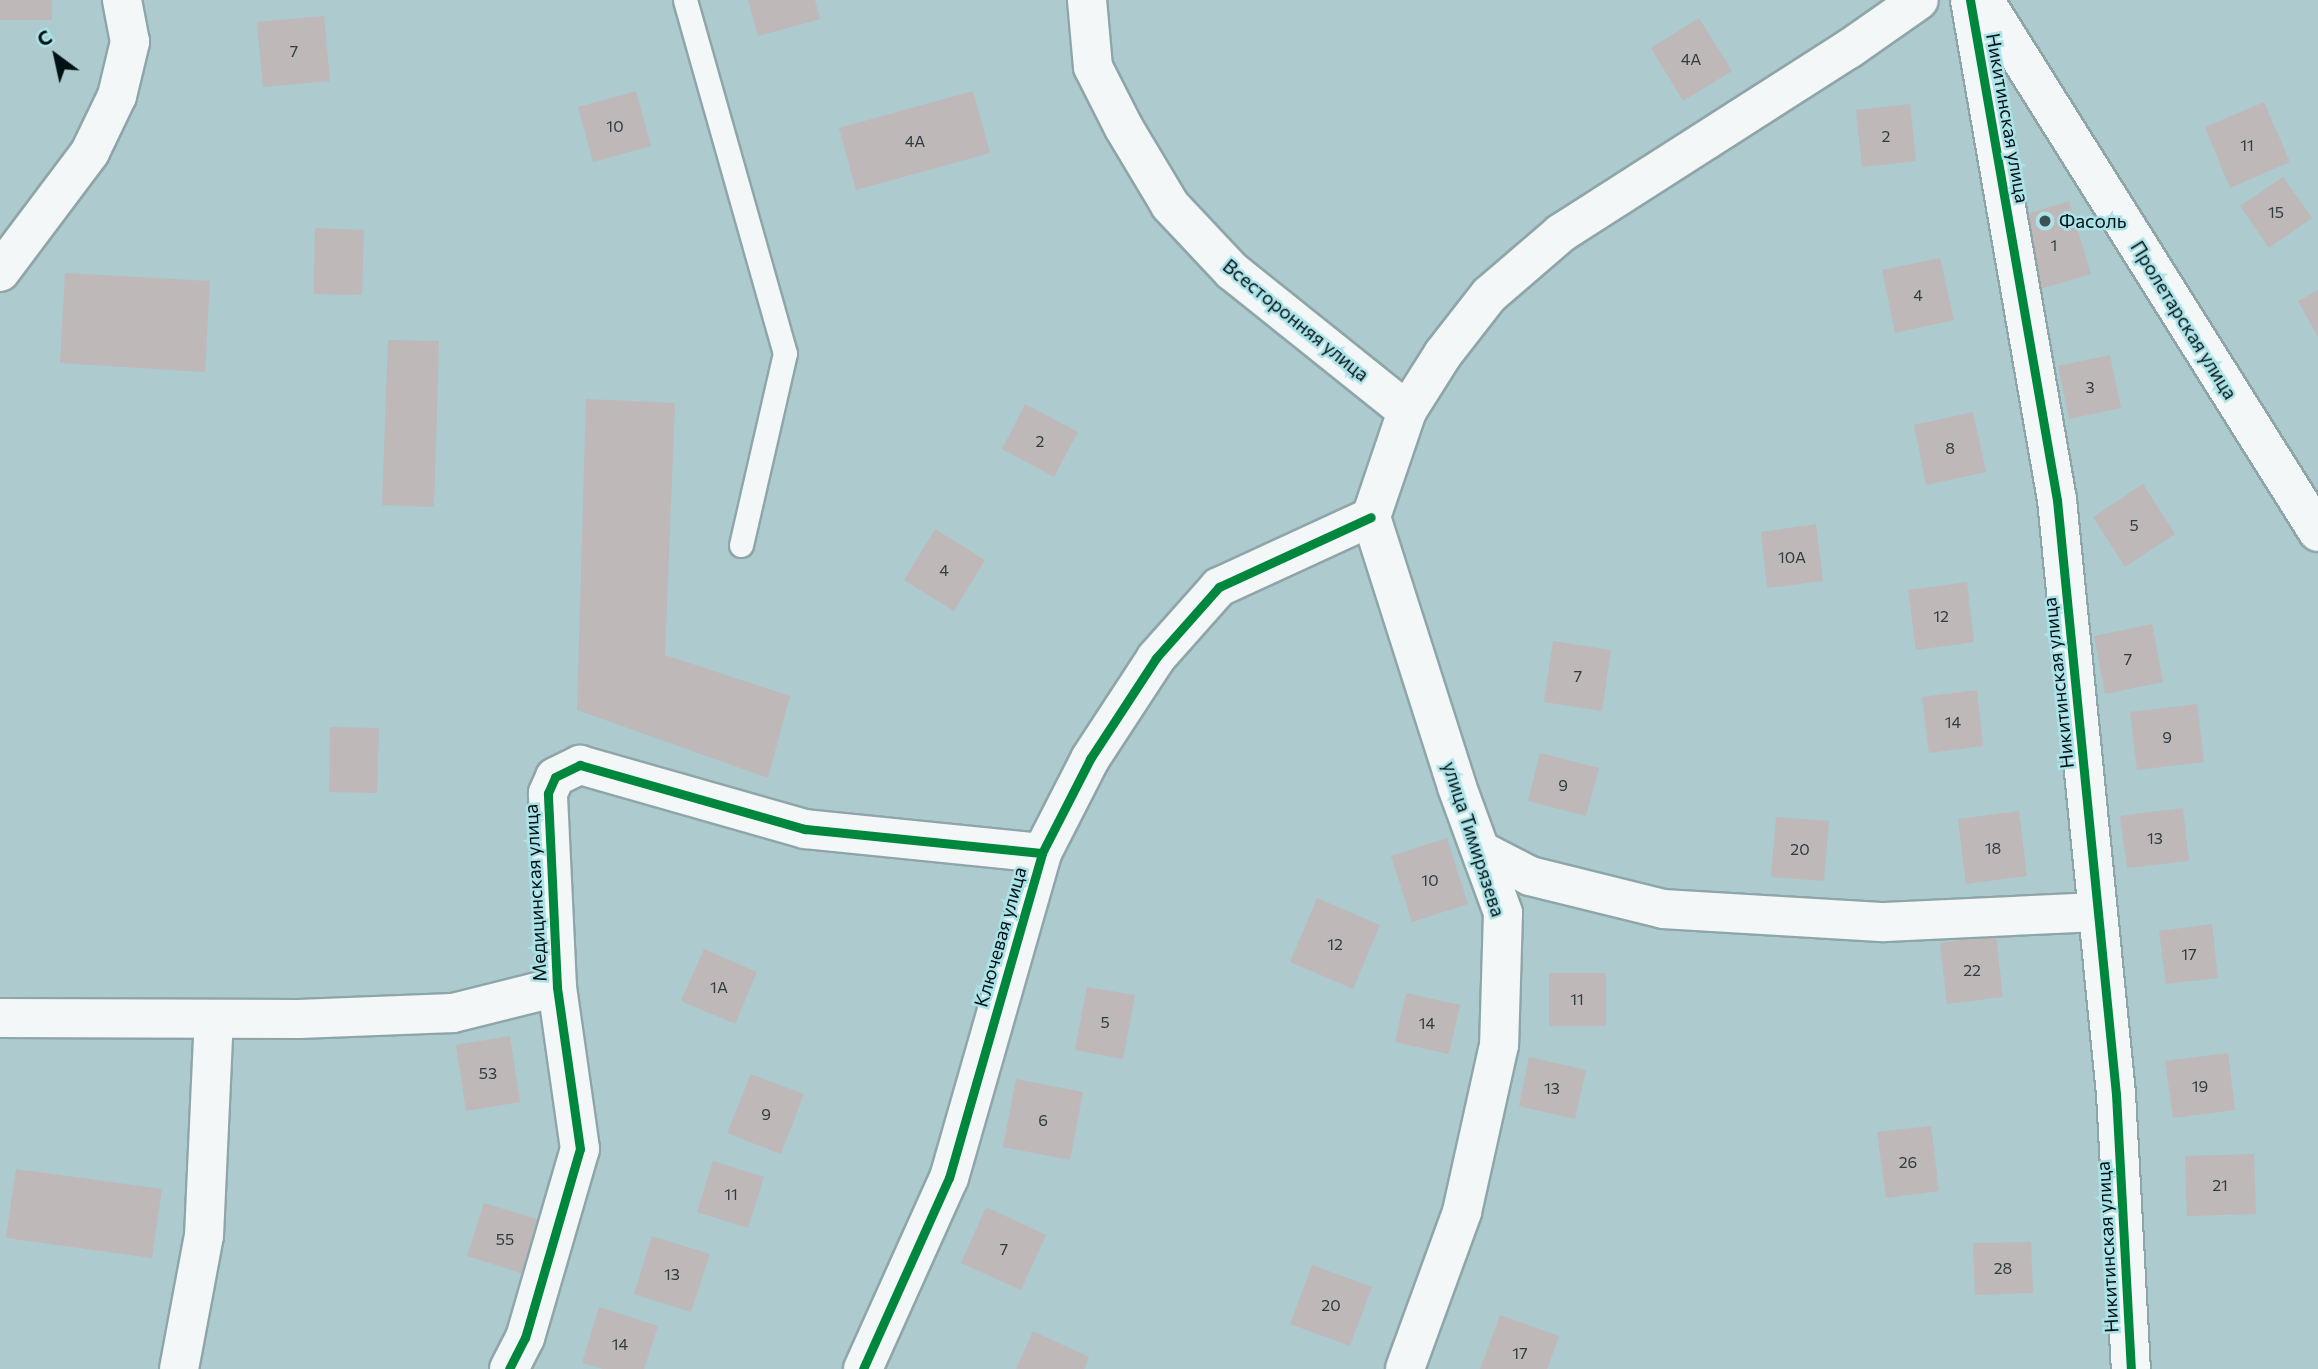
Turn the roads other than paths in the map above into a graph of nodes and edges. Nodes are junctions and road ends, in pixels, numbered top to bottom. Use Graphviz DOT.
graph roads {
  1 [pos="122,0"];
  2 [pos="685,0"];
  3 [pos="1087,0"];
  4 [pos="1919,0"];
  5 [pos="1970,0"];
  6 [pos="1984,0"];
  7 [pos="0,272"];
  8 [pos="1407,411"];
  9 [pos="1371,517"];
  10 [pos="2318,533"];
  11 [pos="741,545"];
  12 [pos="1482,851"];
  13 [pos="1042,853"];
  14 [pos="2098,912"];
  15 [pos="557,988"];
  16 [pos="0,1018"];
  17 [pos="214,1019"];
  18 [pos="179,1369"];
  19 [pos="509,1369"];
  20 [pos="863,1369"];
  21 [pos="1405,1369"];
  22 [pos="2131,1369"];
  1 -- 7 [label="street"];
  2 -- 11 [label="lane"];
  3 -- 8 [label="street, Всесторонняя улица"];
  4 -- 8 [label="street"];
  5 -- 14 [label="street, Никитинская улица"];
  6 -- 10 [label="street, Пролетарская улица"];
  8 -- 9 [label="street"];
  9 -- 12 [label="street, улица Тимирязева"];
  9 -- 13 [label="street, Ключевая улица"];
  12 -- 14 [label="street"];
  12 -- 21 [label="street, улица Тимирязева"];
  13 -- 15 [label="street, Медицинская улица"];
  13 -- 20 [label="street, Ключевая улица"];
  14 -- 22 [label="street, Никитинская улица"];
  15 -- 17 [label="street"];
  15 -- 19 [label="street, Медицинская улица"];
  16 -- 17 [label="street"];
  17 -- 18 [label="street"];
}
